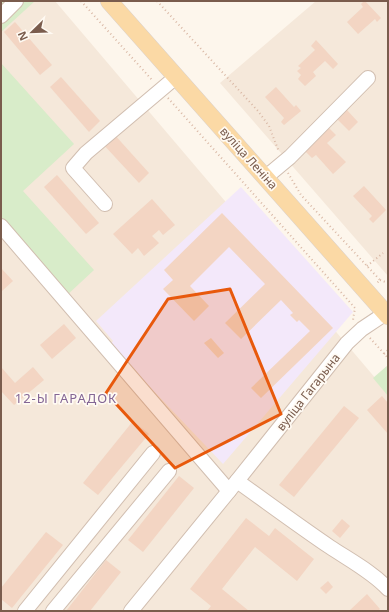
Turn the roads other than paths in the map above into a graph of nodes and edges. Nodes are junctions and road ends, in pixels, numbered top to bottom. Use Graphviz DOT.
graph roads {
  1 [pos="16,1"];
  2 [pos="109,1"];
  3 [pos="1,16"];
  4 [pos="176,77"];
  5 [pos="368,78"];
  6 [pos="266,177"];
  7 [pos="104,204"];
  8 [pos="1,226"];
  9 [pos="387,314"];
  10 [pos="153,453"];
  11 [pos="169,471"];
  12 [pos="233,486"];
  13 [pos="388,589"];
  14 [pos="25,611"];
  15 [pos="53,611"];
  16 [pos="131,611"];
  1 -- 3 [label="street"];
  2 -- 4 [label="main road, вуліца Леніна"];
  4 -- 6 [label="main road, вуліца Леніна"];
  4 -- 7 [label="street"];
  5 -- 6 [label="street"];
  6 -- 9 [label="main road, вуліца Леніна"];
  8 -- 12 [label="street"];
  9 -- 12 [label="street, вуліца Гагарына"];
  10 -- 14 [label="street"];
  11 -- 15 [label="street"];
  12 -- 13 [label="street"];
  12 -- 16 [label="street, вуліца Гагарына"];
}
